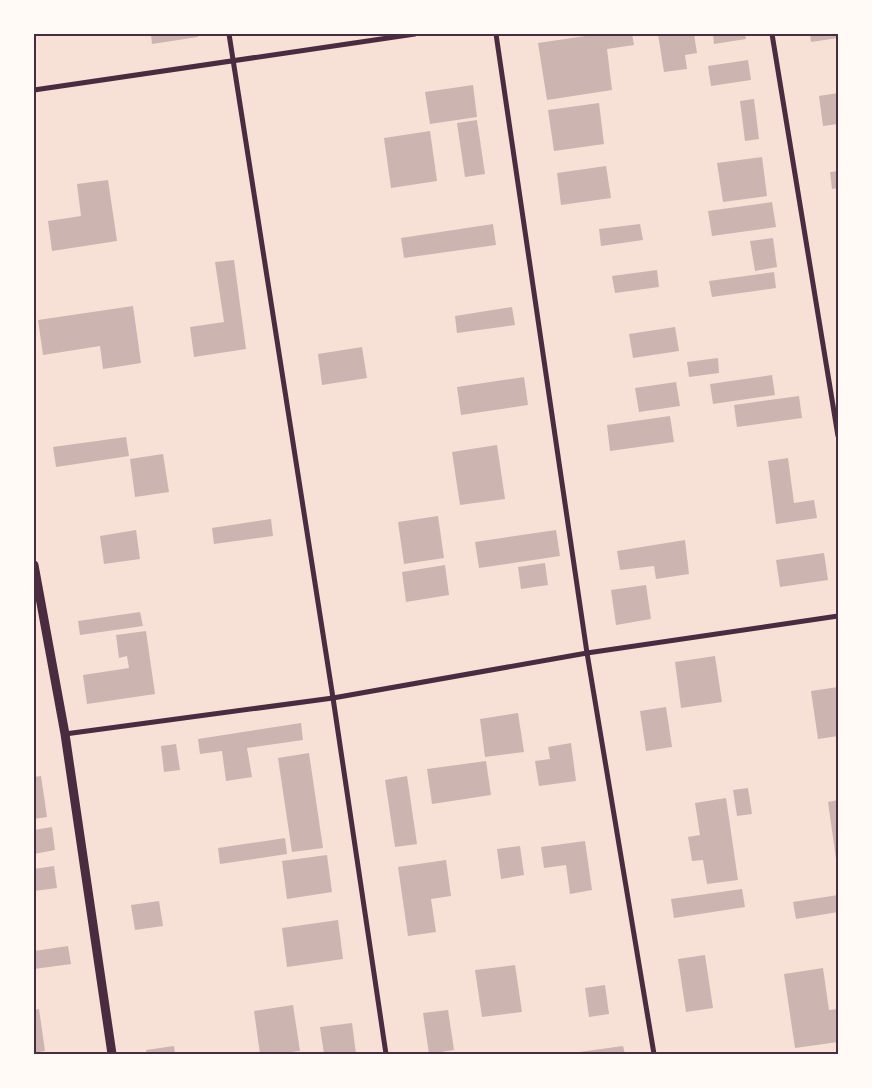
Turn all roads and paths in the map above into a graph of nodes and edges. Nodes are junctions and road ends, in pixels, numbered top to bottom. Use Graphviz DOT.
graph roads {
  1 [pos="229,34"];
  2 [pos="415,34"];
  3 [pos="496,34"];
  4 [pos="772,34"];
  5 [pos="233,60"];
  6 [pos="34,90"];
  7 [pos="838,436"];
  8 [pos="34,565"];
  9 [pos="838,616"];
  10 [pos="587,653"];
  11 [pos="333,698"];
  12 [pos="65,734"];
  13 [pos="112,1054"];
  14 [pos="386,1054"];
  15 [pos="654,1054"];
  1 -- 5 [label="street"];
  2 -- 5 [label="street"];
  3 -- 10 [label="street"];
  4 -- 7 [label="street"];
  5 -- 6 [label="street"];
  5 -- 11 [label="street"];
  8 -- 12 [label="street"];
  9 -- 10 [label="street"];
  10 -- 11 [label="street"];
  10 -- 15 [label="street"];
  11 -- 12 [label="street"];
  11 -- 14 [label="street"];
  12 -- 13 [label="street"];
}
